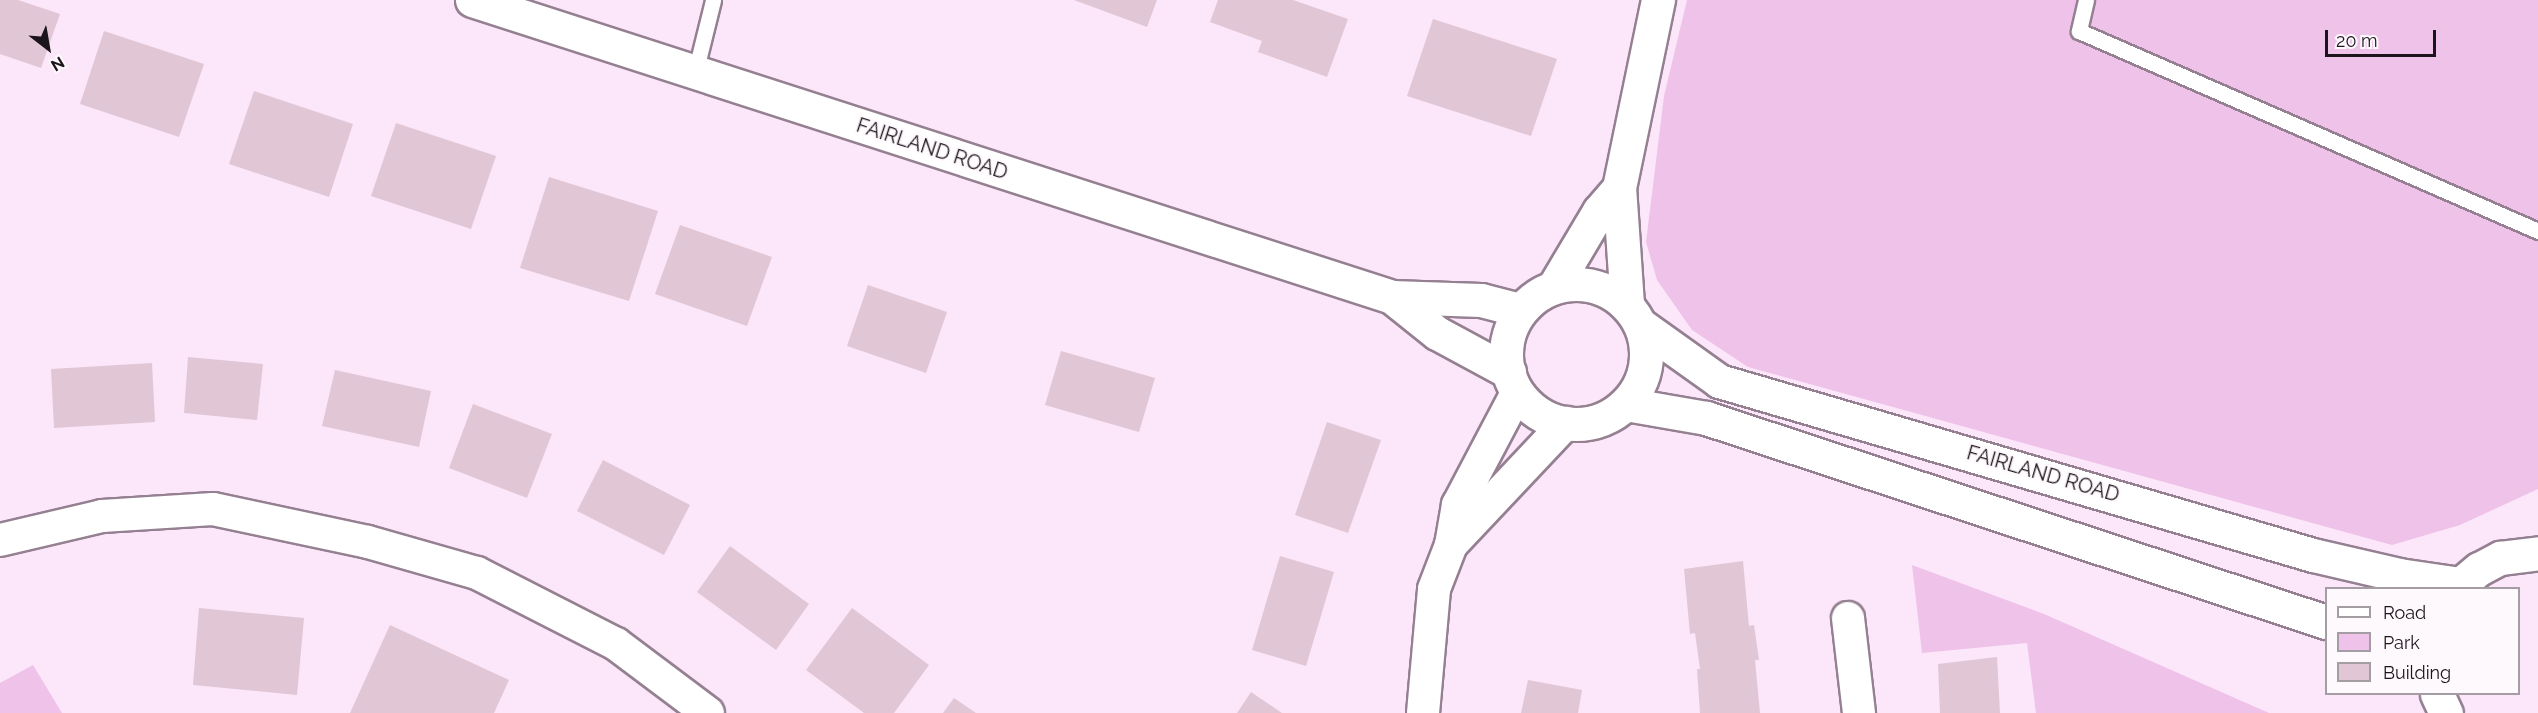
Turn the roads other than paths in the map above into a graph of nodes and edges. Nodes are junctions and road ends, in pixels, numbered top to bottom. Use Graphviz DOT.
graph roads {
  1 [pos="713,0"];
  2 [pos="1658,0"];
  3 [pos="2086,0"];
  4 [pos="493,3"];
  5 [pos="694,73"];
  6 [pos="1619,188"];
  7 [pos="2538,231"];
  8 [pos="1556,285"];
  9 [pos="1392,297"];
  10 [pos="1520,310"];
  11 [pos="1634,315"];
  12 [pos="1513,382"];
  13 [pos="1626,404"];
  14 [pos="1566,423"];
  15 [pos="0,540"];
  16 [pos="1451,545"];
  17 [pos="2533,547"];
  18 [pos="2458,586"];
  19 [pos="1848,618"];
  20 [pos="2325,622"];
  21 [pos="2439,695"];
  22 [pos="708,713"];
  23 [pos="1423,713"];
  24 [pos="1858,713"];
  25 [pos="2446,713"];
  1 -- 5 [label="lane"];
  2 -- 6 [label="main road"];
  3 -- 7 [label="lane"];
  4 -- 5 [label="main road, FAIRLAND ROAD"];
  5 -- 9 [label="main road, FAIRLAND ROAD"];
  6 -- 8 [label="main road"];
  6 -- 11 [label="main road"];
  8 -- 10 [label="main road"];
  8 -- 11 [label="main road"];
  9 -- 10 [label="main road, FAIRLAND ROAD"];
  9 -- 12 [label="main road, FAIRLAND ROAD"];
  10 -- 12 [label="main road"];
  11 -- 13 [label="main road"];
  11 -- 18 [label="main road, FAIRLAND ROAD"];
  12 -- 14 [label="main road"];
  12 -- 16 [label="street"];
  13 -- 14 [label="main road"];
  13 -- 20 [label="main road"];
  14 -- 16 [label="street"];
  15 -- 22 [label="street"];
  16 -- 23 [label="street"];
  17 -- 18 [label="main road"];
  19 -- 24 [label="street"];
  21 -- 25 [label="main road"];
}
